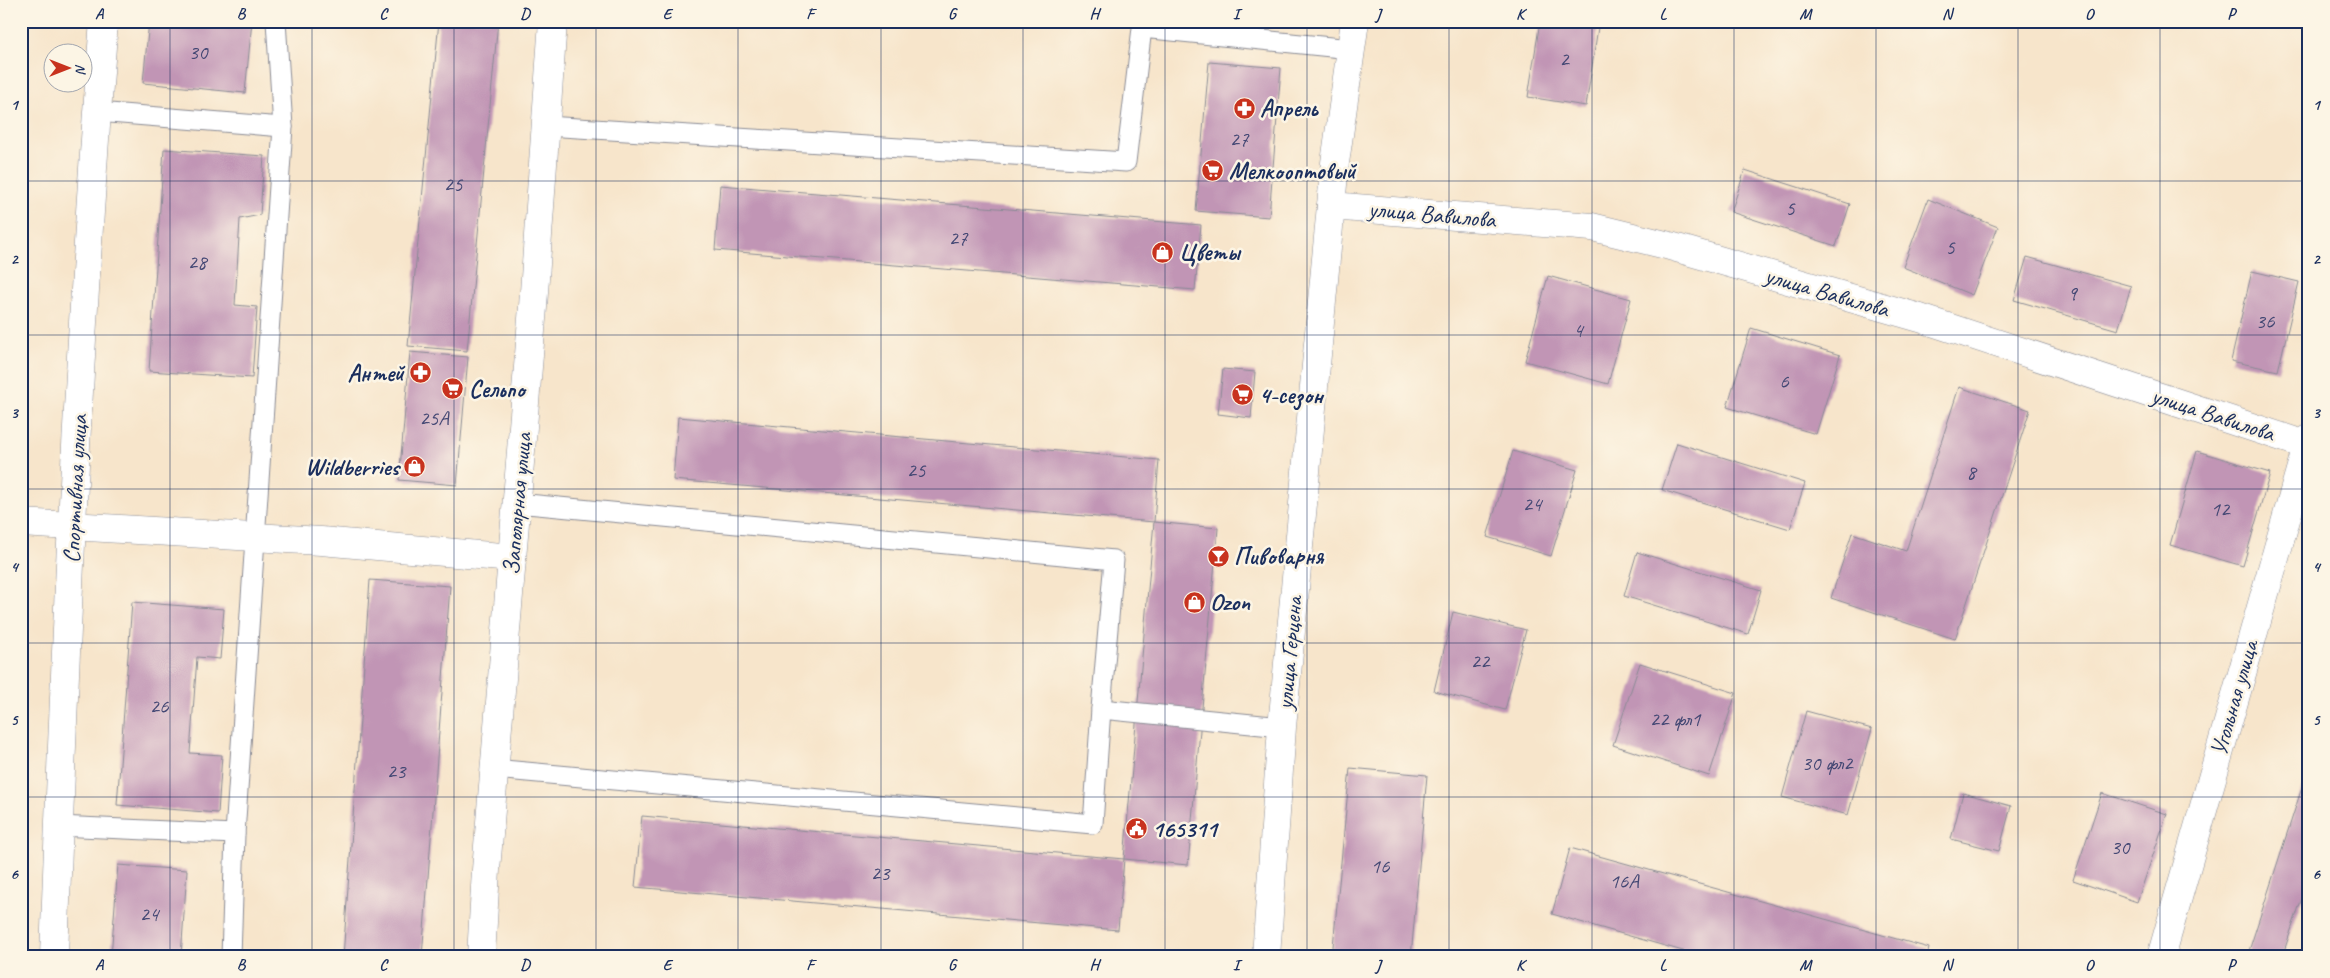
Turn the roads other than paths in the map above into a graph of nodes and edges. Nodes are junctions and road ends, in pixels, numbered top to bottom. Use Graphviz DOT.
graph roads {
  1 [pos="104,21"];
  2 [pos="276,21"];
  3 [pos="554,21"];
  4 [pos="1355,21"];
  5 [pos="1352,49"];
  6 [pos="97,112"];
  7 [pos="546,126"];
  8 [pos="284,128"];
  9 [pos="1331,206"];
  10 [pos="2308,443"];
  11 [pos="517,503"];
  12 [pos="21,523"];
  13 [pos="73,526"];
  14 [pos="255,537"];
  15 [pos="512,558"];
  16 [pos="1101,709"];
  17 [pos="1282,727"];
  18 [pos="494,769"];
  19 [pos="58,826"];
  20 [pos="235,834"];
  21 [pos="54,957"];
  22 [pos="231,957"];
  23 [pos="481,957"];
  24 [pos="1266,957"];
  25 [pos="2162,957"];
  1 -- 6 [label="street, Спортивная улица"];
  2 -- 8 [label="lane"];
  3 -- 7 [label="street, Заполярная улица"];
  4 -- 5 [label="street, улица Герцена"];
  5 -- 7 [label="lane"];
  5 -- 9 [label="street, улица Герцена"];
  6 -- 8 [label="lane"];
  6 -- 13 [label="street, Спортивная улица"];
  7 -- 11 [label="street, Заполярная улица"];
  8 -- 14 [label="lane"];
  9 -- 10 [label="street, улица Вавилова"];
  9 -- 17 [label="street, улица Герцена"];
  10 -- 25 [label="street, Угольная улица"];
  11 -- 15 [label="street, Заполярная улица"];
  11 -- 16 [label="lane"];
  12 -- 13 [label="street"];
  13 -- 14 [label="street"];
  13 -- 19 [label="street, Спортивная улица"];
  14 -- 15 [label="street"];
  14 -- 20 [label="lane"];
  15 -- 18 [label="street, Заполярная улица"];
  16 -- 17 [label="lane"];
  16 -- 18 [label="lane"];
  17 -- 24 [label="street, улица Герцена"];
  18 -- 23 [label="street, Заполярная улица"];
  19 -- 20 [label="lane"];
  19 -- 21 [label="street, Спортивная улица"];
  20 -- 22 [label="lane"];
}
